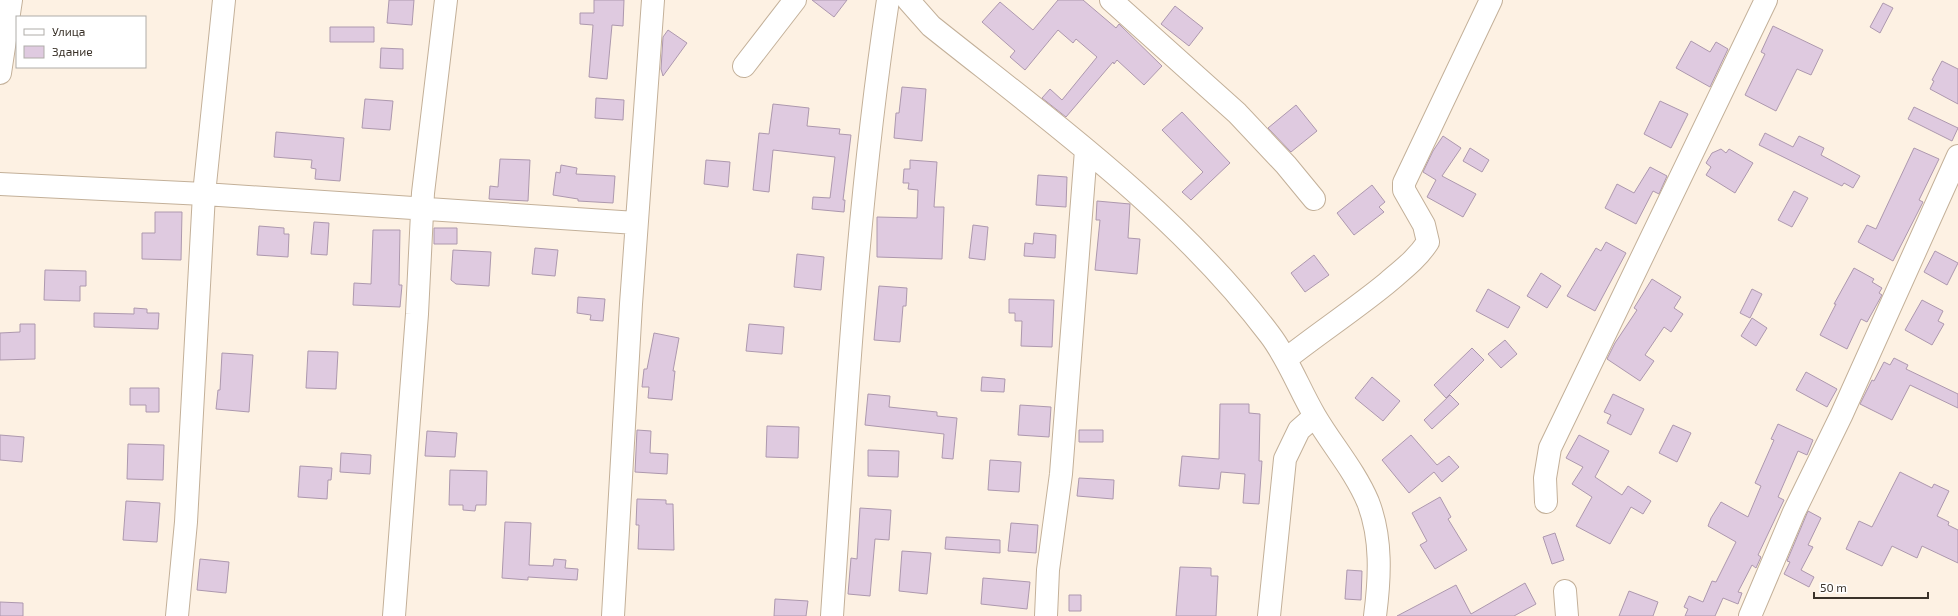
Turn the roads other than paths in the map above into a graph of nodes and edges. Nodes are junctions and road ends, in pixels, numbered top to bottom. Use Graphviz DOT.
graph roads {
  1 [pos="11,0"];
  2 [pos="224,0"];
  3 [pos="446,0"];
  4 [pos="653,0"];
  5 [pos="795,0"];
  6 [pos="888,0"];
  7 [pos="908,0"];
  8 [pos="1111,0"];
  9 [pos="1490,0"];
  10 [pos="1766,0"];
  11 [pos="744,66"];
  12 [pos="0,73"];
  13 [pos="1086,150"];
  14 [pos="1958,156"];
  15 [pos="0,184"];
  16 [pos="204,194"];
  17 [pos="1314,199"];
  18 [pos="422,210"];
  19 [pos="636,223"];
  20 [pos="1286,360"];
  21 [pos="1315,416"];
  22 [pos="1546,502"];
  23 [pos="1565,591"];
  24 [pos="177,616"];
  25 [pos="394,616"];
  26 [pos="613,616"];
  27 [pos="832,616"];
  28 [pos="1046,616"];
  29 [pos="1269,616"];
  30 [pos="1375,616"];
  31 [pos="1567,616"];
  32 [pos="1750,616"];
  1 -- 12 [label="street"];
  2 -- 16 [label="street"];
  3 -- 18 [label="street"];
  4 -- 19 [label="street"];
  5 -- 11 [label="street"];
  6 -- 27 [label="street"];
  7 -- 13 [label="street"];
  8 -- 17 [label="street"];
  9 -- 20 [label="street"];
  10 -- 22 [label="street"];
  13 -- 20 [label="street"];
  13 -- 28 [label="street"];
  14 -- 32 [label="street"];
  15 -- 16 [label="street"];
  16 -- 18 [label="street"];
  16 -- 24 [label="street"];
  18 -- 19 [label="street"];
  18 -- 25 [label="street"];
  19 -- 26 [label="street"];
  20 -- 21 [label="street"];
  21 -- 29 [label="street"];
  21 -- 30 [label="street"];
  23 -- 31 [label="street"];
}
